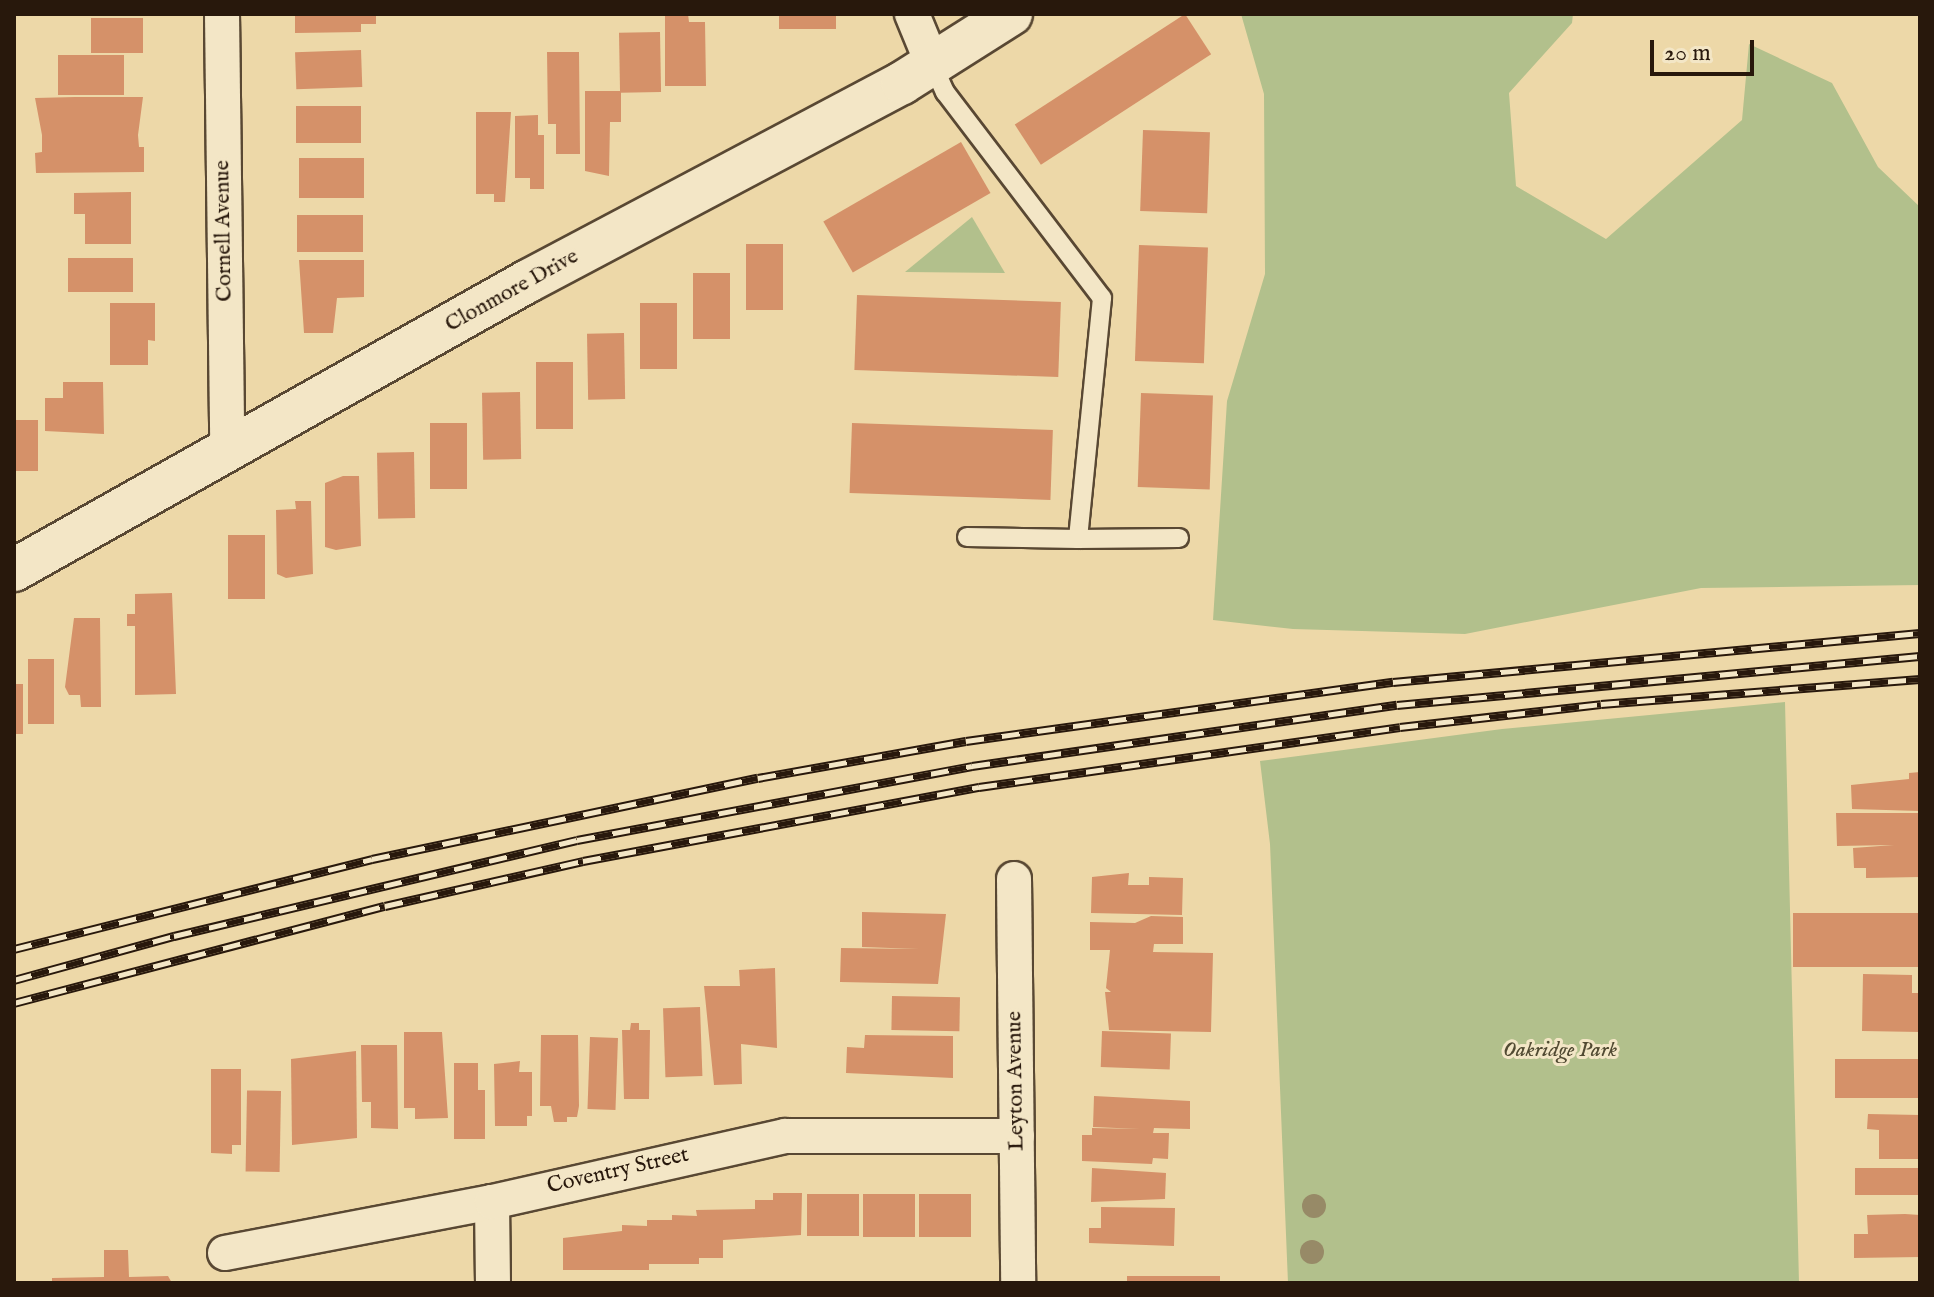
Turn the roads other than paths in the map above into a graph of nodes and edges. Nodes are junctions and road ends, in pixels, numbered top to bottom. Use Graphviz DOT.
graph roads {
  1 [pos="222,14"];
  2 [pos="912,14"];
  3 [pos="1011,14"];
  4 [pos="931,60"];
  5 [pos="227,448"];
  6 [pos="967,537"];
  7 [pos="1179,538"];
  8 [pos="1078,539"];
  9 [pos="14,570"];
  10 [pos="1014,879"];
  11 [pos="1017,1136"];
  12 [pos="492,1202"];
  13 [pos="225,1253"];
  14 [pos="493,1283"];
  15 [pos="1018,1283"];
  1 -- 5 [label="street, Cornell Avenue"];
  2 -- 4 [label="street"];
  3 -- 4 [label="street, Clonmore Drive"];
  4 -- 5 [label="street, Clonmore Drive"];
  4 -- 8 [label="lane"];
  5 -- 9 [label="street, Clonmore Drive"];
  6 -- 8 [label="lane"];
  7 -- 8 [label="lane"];
  10 -- 11 [label="street, Leyton Avenue"];
  11 -- 12 [label="street, Coventry Street"];
  11 -- 15 [label="street, Leyton Avenue"];
  12 -- 13 [label="street, Coventry Street"];
  12 -- 14 [label="street"];
}
